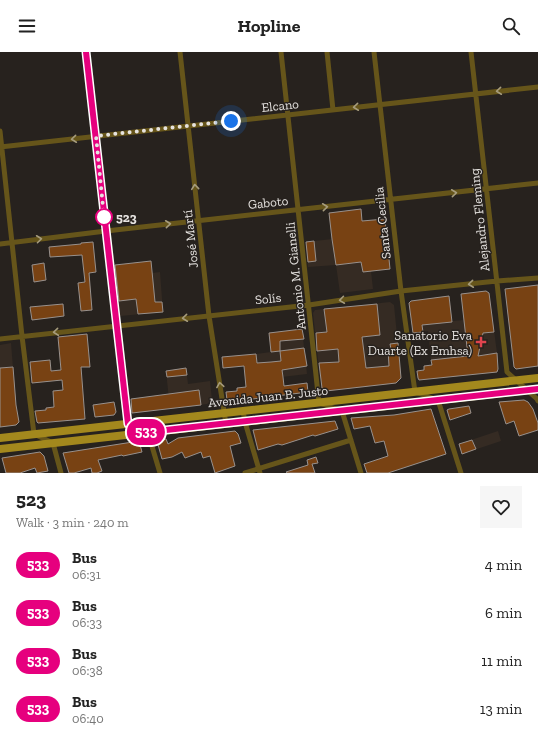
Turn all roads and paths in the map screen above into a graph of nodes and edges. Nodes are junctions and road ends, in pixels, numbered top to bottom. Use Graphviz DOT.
graph roads {
  1 [pos="86,52"];
  2 [pos="180,52"];
  3 [pos="281,52"];
  4 [pos="327,52"];
  5 [pos="374,52"];
  6 [pos="471,52"];
  7 [pos="538,87"];
  8 [pos="476,94"];
  9 [pos="380,104"];
  10 [pos="333,110"];
  11 [pos="288,115"];
  12 [pos="188,126"];
  13 [pos="0,131"];
  14 [pos="96,136"];
  15 [pos="1,147"];
  16 [pos="538,183"];
  17 [pos="486,189"];
  18 [pos="391,200"];
  19 [pos="299,210"];
  20 [pos="199,221"];
  21 [pos="106,231"];
  22 [pos="12,242"];
  23 [pos="0,244"];
  24 [pos="538,278"];
  25 [pos="497,281"];
  26 [pos="401,291"];
  27 [pos="309,305"];
  28 [pos="209,316"];
  29 [pos="116,326"];
  30 [pos="22,336"];
  31 [pos="0,339"];
  32 [pos="538,378"];
  33 [pos="517,381"];
  34 [pos="538,389"];
  35 [pos="528,390"];
  36 [pos="415,392"];
  37 [pos="438,400"];
  38 [pos="538,401"];
  39 [pos="319,403"];
  40 [pos="243,411"];
  41 [pos="342,411"];
  42 [pos="225,413"];
  43 [pos="245,422"];
  44 [pos="128,424"];
  45 [pos="226,424"];
  46 [pos="148,432"];
  47 [pos="34,434"];
  48 [pos="0,438"];
  49 [pos="351,440"];
  50 [pos="53,443"];
  51 [pos="0,449"];
  52 [pos="260,471"];
  53 [pos="62,473"];
  54 [pos="160,473"];
  55 [pos="245,473"];
  56 [pos="361,473"];
  57 [pos="461,473"];
  1 -- 14 [label="street"];
  2 -- 12 [label="street, José Martí"];
  3 -- 11 [label="street, Antonio M. Gianelli"];
  4 -- 10 [label="street"];
  5 -- 9 [label="street, Santa Cecilia"];
  6 -- 8 [label="street, Alejandro Fleming"];
  7 -- 8 [label="street, Elcano, one-way"];
  8 -- 9 [label="street, Elcano"];
  8 -- 17 [label="street, Alejandro Fleming"];
  9 -- 10 [label="street, Elcano, one-way"];
  9 -- 18 [label="street, Santa Cecilia"];
  10 -- 11 [label="street, Elcano"];
  11 -- 12 [label="street, Elcano"];
  11 -- 19 [label="street, Antonio M. Gianelli"];
  12 -- 14 [label="street, Elcano"];
  20 -- 12 [label="street, José Martí, one-way"];
  13 -- 15 [label="street"];
  14 -- 15 [label="street, Elcano, one-way"];
  14 -- 21 [label="street"];
  15 -- 22 [label="street"];
  16 -- 17 [label="street, Gaboto"];
  18 -- 17 [label="street, Gaboto, one-way"];
  17 -- 25 [label="street, Alejandro Fleming"];
  19 -- 18 [label="street, Gaboto, one-way"];
  18 -- 26 [label="street, Santa Cecilia"];
  19 -- 20 [label="street, Gaboto"];
  19 -- 27 [label="street, Antonio M. Gianelli"];
  21 -- 20 [label="street, Gaboto, one-way"];
  20 -- 28 [label="street, José Martí"];
  22 -- 21 [label="street, Gaboto, one-way"];
  21 -- 29 [label="street"];
  22 -- 23 [label="street, Gaboto"];
  22 -- 30 [label="street"];
  24 -- 25 [label="street, Solís"];
  25 -- 26 [label="street, Solís, one-way"];
  25 -- 33 [label="street, Alejandro Fleming"];
  26 -- 27 [label="street, Solís, one-way"];
  26 -- 36 [label="street, Santa Cecilia"];
  27 -- 28 [label="street, Solís"];
  27 -- 39 [label="street, Antonio M. Gianelli"];
  28 -- 29 [label="street, Solís, one-way"];
  42 -- 28 [label="street, José Martí, one-way"];
  29 -- 30 [label="street, Solís, one-way"];
  29 -- 44 [label="street"];
  30 -- 31 [label="street, Solís"];
  30 -- 47 [label="street"];
  32 -- 33 [label="main road, Avenida Juan B. Justo"];
  33 -- 35 [label="street, Alejandro Fleming"];
  33 -- 36 [label="main road, Avenida Juan B. Justo"];
  34 -- 35 [label="main road, Avenida Juan B. Justo"];
  35 -- 37 [label="main road, Avenida Juan B. Justo"];
  35 -- 38 [label="street, Alejandro Fleming"];
  36 -- 37 [label="street"];
  36 -- 39 [label="main road, Avenida Juan B. Justo"];
  37 -- 41 [label="main road, Avenida Juan B. Justo"];
  37 -- 57 [label="street"];
  39 -- 40 [label="main road, Avenida Juan B. Justo"];
  39 -- 41 [label="street"];
  40 -- 42 [label="main road, Avenida Juan B. Justo"];
  40 -- 43 [label="street"];
  41 -- 43 [label="main road, Avenida Juan B. Justo"];
  41 -- 49 [label="street"];
  42 -- 44 [label="main road, Avenida Juan B. Justo"];
  42 -- 45 [label="street, José Martí"];
  43 -- 45 [label="main road, Avenida Juan B. Justo"];
  43 -- 52 [label="street"];
  44 -- 46 [label="street"];
  44 -- 47 [label="main road, Avenida Juan B. Justo"];
  45 -- 46 [label="main road, Avenida Juan B. Justo"];
  46 -- 50 [label="main road, Avenida Juan B. Justo"];
  46 -- 54 [label="street"];
  47 -- 48 [label="main road, Avenida Juan B. Justo"];
  47 -- 50 [label="street"];
  49 -- 52 [label="street"];
  49 -- 56 [label="street"];
  50 -- 51 [label="main road, Avenida Juan B. Justo"];
  50 -- 53 [label="street"];
  52 -- 55 [label="street"];
}
